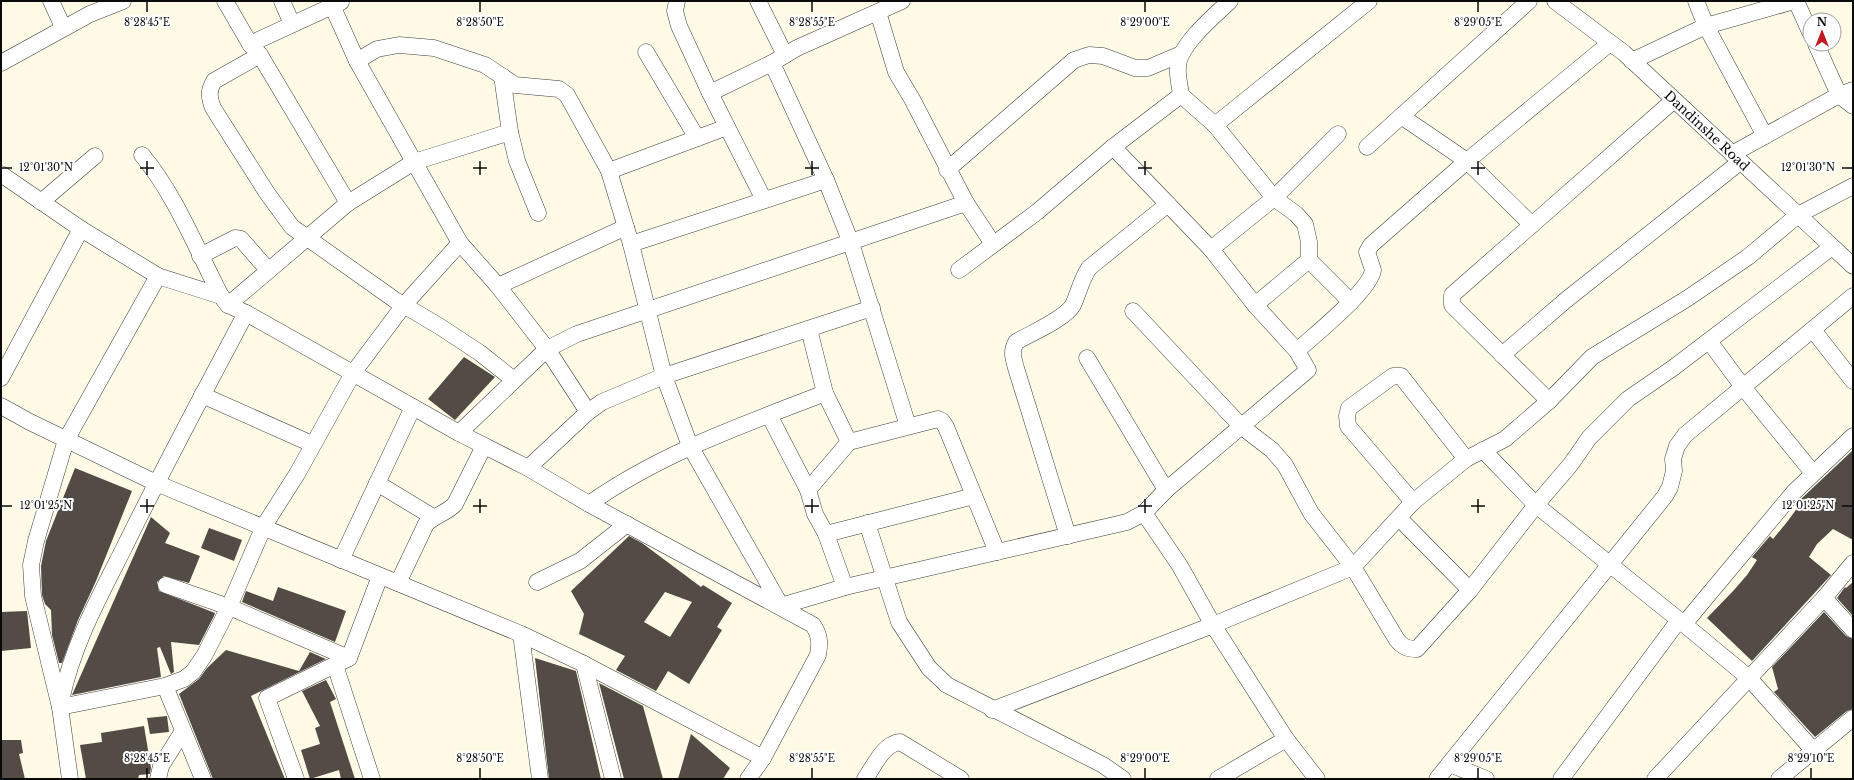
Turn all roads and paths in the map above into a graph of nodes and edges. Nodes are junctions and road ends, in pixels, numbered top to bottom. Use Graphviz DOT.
graph roads {
  1 [pos="50,1"];
  2 [pos="123,1"];
  3 [pos="226,1"];
  4 [pos="282,1"];
  5 [pos="677,1"];
  6 [pos="758,1"];
  7 [pos="902,1"];
  8 [pos="1230,1"];
  9 [pos="1369,1"];
  10 [pos="1529,1"];
  11 [pos="1555,1"];
  12 [pos="1696,1"];
  13 [pos="1795,1"];
  14 [pos="335,2"];
  15 [pos="878,12"];
  16 [pos="1802,15"];
  17 [pos="292,24"];
  18 [pos="1706,26"];
  19 [pos="63,27"];
  20 [pos="1610,43"];
  21 [pos="255,49"];
  22 [pos="646,52"];
  23 [pos="1821,52"];
  24 [pos="1181,54"];
  25 [pos="779,59"];
  26 [pos="357,61"];
  27 [pos="1632,61"];
  28 [pos="1,63"];
  29 [pos="502,76"];
  30 [pos="1846,92"];
  31 [pos="710,93"];
  32 [pos="1181,95"];
  33 [pos="1674,100"];
  34 [pos="1853,106"];
  35 [pos="1401,116"];
  36 [pos="1215,125"];
  37 [pos="727,127"];
  38 [pos="510,132"];
  39 [pos="1338,134"];
  40 [pos="1765,136"];
  41 [pos="697,138"];
  42 [pos="1113,147"];
  43 [pos="1367,147"];
  44 [pos="142,155"];
  45 [pos="95,156"];
  46 [pos="1736,158"];
  47 [pos="1467,161"];
  48 [pos="414,162"];
  49 [pos="948,170"];
  50 [pos="609,171"];
  51 [pos="826,180"];
  52 [pos="3,181"];
  53 [pos="1853,186"];
  54 [pos="1274,198"];
  55 [pos="764,200"];
  56 [pos="41,202"];
  57 [pos="348,203"];
  58 [pos="966,203"];
  59 [pos="1168,204"];
  60 [pos="538,213"];
  61 [pos="1798,215"];
  62 [pos="1532,225"];
  63 [pos="626,227"];
  64 [pos="81,230"];
  65 [pos="307,236"];
  66 [pos="460,243"];
  67 [pos="851,243"];
  68 [pos="631,244"];
  69 [pos="993,244"];
  70 [pos="1832,247"];
  71 [pos="1211,249"];
  72 [pos="200,256"];
  73 [pos="1309,260"];
  74 [pos="1853,266"];
  75 [pos="268,270"];
  76 [pos="959,270"];
  77 [pos="158,276"];
  78 [pos="498,286"];
  79 [pos="1853,296"];
  80 [pos="224,300"];
  81 [pos="1351,302"];
  82 [pos="404,305"];
  83 [pos="1255,305"];
  84 [pos="872,308"];
  85 [pos="648,310"];
  86 [pos="1133,311"];
  87 [pos="246,313"];
  88 [pos="809,329"];
  89 [pos="1813,330"];
  90 [pos="1709,341"];
  91 [pos="547,349"];
  92 [pos="1297,351"];
  93 [pos="1502,355"];
  94 [pos="1087,358"];
  95 [pos="353,373"];
  96 [pos="664,376"];
  97 [pos="1,378"];
  98 [pos="514,380"];
  99 [pos="1853,382"];
  100 [pos="1743,387"];
  101 [pos="825,393"];
  102 [pos="202,396"];
  103 [pos="1549,401"];
  104 [pos="1,406"];
  105 [pos="413,407"];
  106 [pos="588,412"];
  107 [pos="769,415"];
  108 [pos="908,426"];
  109 [pos="1241,426"];
  110 [pos="459,433"];
  111 [pos="1853,436"];
  112 [pos="66,440"];
  113 [pos="848,442"];
  114 [pos="312,444"];
  115 [pos="484,446"];
  116 [pos="690,446"];
  117 [pos="1483,450"];
  118 [pos="1466,460"];
  119 [pos="528,468"];
  120 [pos="1813,473"];
  121 [pos="156,483"];
  122 [pos="377,483"];
  123 [pos="808,490"];
  124 [pos="1166,490"];
  125 [pos="974,496"];
  126 [pos="1413,502"];
  127 [pos="589,504"];
  128 [pos="1536,506"];
  129 [pos="1144,513"];
  130 [pos="433,517"];
  131 [pos="1399,518"];
  132 [pos="867,522"];
  133 [pos="627,524"];
  134 [pos="264,526"];
  135 [pos="826,534"];
  136 [pos="1068,536"];
  137 [pos="997,552"];
  138 [pos="341,560"];
  139 [pos="1853,563"];
  140 [pos="1610,565"];
  141 [pos="1353,567"];
  142 [pos="380,576"];
  143 [pos="885,578"];
  144 [pos="537,582"];
  145 [pos="398,583"];
  146 [pos="166,585"];
  147 [pos="845,587"];
  148 [pos="1470,590"];
  149 [pos="1824,598"];
  150 [pos="781,606"];
  151 [pos="230,607"];
  152 [pos="1682,622"];
  153 [pos="1213,625"];
  154 [pos="1853,630"];
  155 [pos="521,634"];
  156 [pos="342,661"];
  157 [pos="584,664"];
  158 [pos="1749,678"];
  159 [pos="164,686"];
  160 [pos="60,707"];
  161 [pos="992,710"];
  162 [pos="1853,718"];
  163 [pos="183,731"];
  164 [pos="1286,739"];
  165 [pos="1813,750"];
  166 [pos="762,758"];
  167 [pos="1450,764"];
  168 [pos="70,779"];
  169 [pos="158,779"];
  170 [pos="203,779"];
  171 [pos="296,779"];
  172 [pos="372,779"];
  173 [pos="540,779"];
  174 [pos="613,779"];
  175 [pos="748,779"];
  176 [pos="865,779"];
  177 [pos="961,779"];
  178 [pos="1123,779"];
  179 [pos="1218,779"];
  180 [pos="1317,779"];
  181 [pos="1437,779"];
  182 [pos="1486,779"];
  183 [pos="1561,779"];
  184 [pos="1655,779"];
  185 [pos="1779,779"];
  1 -- 19 [label="street"];
  2 -- 19 [label="street"];
  3 -- 21 [label="street"];
  4 -- 17 [label="street"];
  5 -- 31 [label="street"];
  6 -- 25 [label="street"];
  7 -- 15 [label="street"];
  8 -- 24 [label="street"];
  9 -- 36 [label="street"];
  10 -- 35 [label="street"];
  11 -- 20 [label="street, Dandinshe Road"];
  12 -- 18 [label="street"];
  13 -- 16 [label="street"];
  13 -- 18 [label="street"];
  14 -- 17 [label="street"];
  14 -- 26 [label="street"];
  15 -- 25 [label="street"];
  15 -- 49 [label="street"];
  17 -- 21 [label="street"];
  18 -- 27 [label="street"];
  18 -- 40 [label="street"];
  19 -- 28 [label="street"];
  20 -- 27 [label="street, Dandinshe Road"];
  20 -- 47 [label="street"];
  21 -- 57 [label="street"];
  21 -- 65 [label="street"];
  22 -- 41 [label="street"];
  23 -- 30 [label="street"];
  24 -- 32 [label="street"];
  24 -- 49 [label="street"];
  25 -- 31 [label="street"];
  25 -- 51 [label="street"];
  26 -- 29 [label="street"];
  26 -- 48 [label="street"];
  27 -- 33 [label="street, Dandinshe Road"];
  29 -- 38 [label="street"];
  29 -- 50 [label="street"];
  30 -- 34 [label="street"];
  30 -- 40 [label="street"];
  31 -- 37 [label="street"];
  32 -- 36 [label="street"];
  32 -- 42 [label="street"];
  33 -- 46 [label="street, Dandinshe Road"];
  33 -- 62 [label="street"];
  35 -- 43 [label="street"];
  35 -- 47 [label="street"];
  36 -- 54 [label="street"];
  37 -- 41 [label="street"];
  37 -- 55 [label="street"];
  38 -- 48 [label="street"];
  38 -- 60 [label="street"];
  39 -- 54 [label="street"];
  40 -- 46 [label="street"];
  41 -- 50 [label="street"];
  42 -- 59 [label="street"];
  42 -- 69 [label="street"];
  44 -- 72 [label="street"];
  45 -- 56 [label="street"];
  46 -- 61 [label="street, Dandinshe Road"];
  46 -- 93 [label="street"];
  47 -- 62 [label="street"];
  47 -- 81 [label="street"];
  48 -- 57 [label="street"];
  48 -- 66 [label="street"];
  49 -- 58 [label="street"];
  50 -- 63 [label="street"];
  51 -- 55 [label="street"];
  51 -- 67 [label="street"];
  52 -- 56 [label="street"];
  53 -- 61 [label="street"];
  54 -- 71 [label="street"];
  54 -- 73 [label="street"];
  55 -- 68 [label="street"];
  56 -- 64 [label="street"];
  57 -- 65 [label="street"];
  58 -- 67 [label="street"];
  58 -- 69 [label="street"];
  59 -- 71 [label="street"];
  59 -- 136 [label="street"];
  61 -- 70 [label="street, Dandinshe Road"];
  61 -- 103 [label="street"];
  62 -- 93 [label="street"];
  63 -- 68 [label="street"];
  63 -- 78 [label="street"];
  64 -- 77 [label="street"];
  64 -- 97 [label="street"];
  65 -- 75 [label="street"];
  65 -- 82 [label="street"];
  66 -- 78 [label="street"];
  66 -- 82 [label="street"];
  67 -- 84 [label="street"];
  67 -- 85 [label="street"];
  68 -- 85 [label="street"];
  69 -- 76 [label="street"];
  70 -- 74 [label="street, Dandinshe Road"];
  70 -- 90 [label="street"];
  71 -- 83 [label="street"];
  72 -- 75 [label="street"];
  72 -- 80 [label="street"];
  73 -- 81 [label="street"];
  73 -- 83 [label="street"];
  75 -- 80 [label="street"];
  77 -- 80 [label="street"];
  77 -- 112 [label="street"];
  78 -- 91 [label="street"];
  79 -- 89 [label="street"];
  80 -- 87 [label="street"];
  81 -- 92 [label="street"];
  82 -- 95 [label="street"];
  82 -- 98 [label="street"];
  83 -- 92 [label="street"];
  84 -- 88 [label="street"];
  84 -- 108 [label="street"];
  85 -- 91 [label="street"];
  85 -- 96 [label="street"];
  86 -- 109 [label="street"];
  87 -- 95 [label="street"];
  87 -- 102 [label="street"];
  88 -- 96 [label="street"];
  88 -- 101 [label="street"];
  89 -- 99 [label="street"];
  89 -- 100 [label="street"];
  90 -- 100 [label="street"];
  90 -- 128 [label="street"];
  91 -- 98 [label="street"];
  91 -- 106 [label="street"];
  92 -- 109 [label="street"];
  93 -- 103 [label="street"];
  94 -- 124 [label="street"];
  95 -- 105 [label="street"];
  95 -- 114 [label="street"];
  96 -- 106 [label="street"];
  96 -- 116 [label="street"];
  98 -- 110 [label="street"];
  100 -- 120 [label="street"];
  100 -- 140 [label="street"];
  101 -- 107 [label="street"];
  101 -- 113 [label="street"];
  102 -- 114 [label="street"];
  102 -- 121 [label="street"];
  103 -- 117 [label="street"];
  104 -- 112 [label="street"];
  105 -- 110 [label="street"];
  105 -- 122 [label="street"];
  106 -- 119 [label="street"];
  107 -- 116 [label="street"];
  107 -- 123 [label="street"];
  108 -- 113 [label="street"];
  108 -- 125 [label="street"];
  109 -- 124 [label="street"];
  109 -- 141 [label="street"];
  110 -- 115 [label="street"];
  111 -- 120 [label="street"];
  112 -- 121 [label="street"];
  112 -- 160 [label="street"];
  113 -- 123 [label="street"];
  114 -- 134 [label="street"];
  115 -- 119 [label="street"];
  115 -- 130 [label="street"];
  116 -- 127 [label="street"];
  116 -- 150 [label="street"];
  117 -- 118 [label="street"];
  117 -- 128 [label="street"];
  118 -- 126 [label="street"];
  118 -- 126 [label="street"];
  119 -- 127 [label="street"];
  120 -- 152 [label="street"];
  121 -- 134 [label="street"];
  121 -- 160 [label="street"];
  122 -- 130 [label="street"];
  122 -- 138 [label="street"];
  123 -- 135 [label="street"];
  124 -- 129 [label="street"];
  125 -- 132 [label="street"];
  125 -- 137 [label="street"];
  126 -- 131 [label="street"];
  127 -- 133 [label="street"];
  128 -- 140 [label="street"];
  128 -- 148 [label="street"];
  129 -- 136 [label="street"];
  129 -- 153 [label="street"];
  130 -- 145 [label="street"];
  131 -- 141 [label="street"];
  131 -- 148 [label="street"];
  132 -- 135 [label="street"];
  132 -- 143 [label="street"];
  133 -- 144 [label="street"];
  133 -- 150 [label="street"];
  134 -- 138 [label="street"];
  134 -- 151 [label="street"];
  135 -- 147 [label="street"];
  136 -- 137 [label="street"];
  137 -- 143 [label="street"];
  138 -- 142 [label="street"];
  139 -- 149 [label="street"];
  140 -- 152 [label="street"];
  140 -- 167 [label="street"];
  141 -- 148 [label="street"];
  141 -- 153 [label="street"];
  142 -- 145 [label="street"];
  142 -- 156 [label="street"];
  143 -- 147 [label="street"];
  143 -- 161 [label="street"];
  145 -- 155 [label="street"];
  146 -- 151 [label="street"];
  147 -- 150 [label="street"];
  149 -- 154 [label="street"];
  149 -- 158 [label="street"];
  150 -- 166 [label="street"];
  151 -- 156 [label="street"];
  151 -- 159 [label="street"];
  152 -- 158 [label="street"];
  152 -- 183 [label="street"];
  153 -- 161 [label="street"];
  153 -- 164 [label="street"];
  155 -- 157 [label="street"];
  155 -- 173 [label="street"];
  156 -- 171 [label="street"];
  156 -- 172 [label="street"];
  157 -- 166 [label="street"];
  157 -- 174 [label="street"];
  158 -- 165 [label="street"];
  158 -- 184 [label="street"];
  159 -- 160 [label="street"];
  159 -- 163 [label="street"];
  160 -- 168 [label="street"];
  161 -- 178 [label="street"];
  162 -- 165 [label="street"];
  163 -- 169 [label="street"];
  163 -- 170 [label="street"];
  164 -- 179 [label="street"];
  164 -- 180 [label="street"];
  165 -- 185 [label="street"];
  166 -- 175 [label="street"];
  167 -- 181 [label="street"];
  167 -- 182 [label="street"];
  176 -- 177 [label="street"];
}
